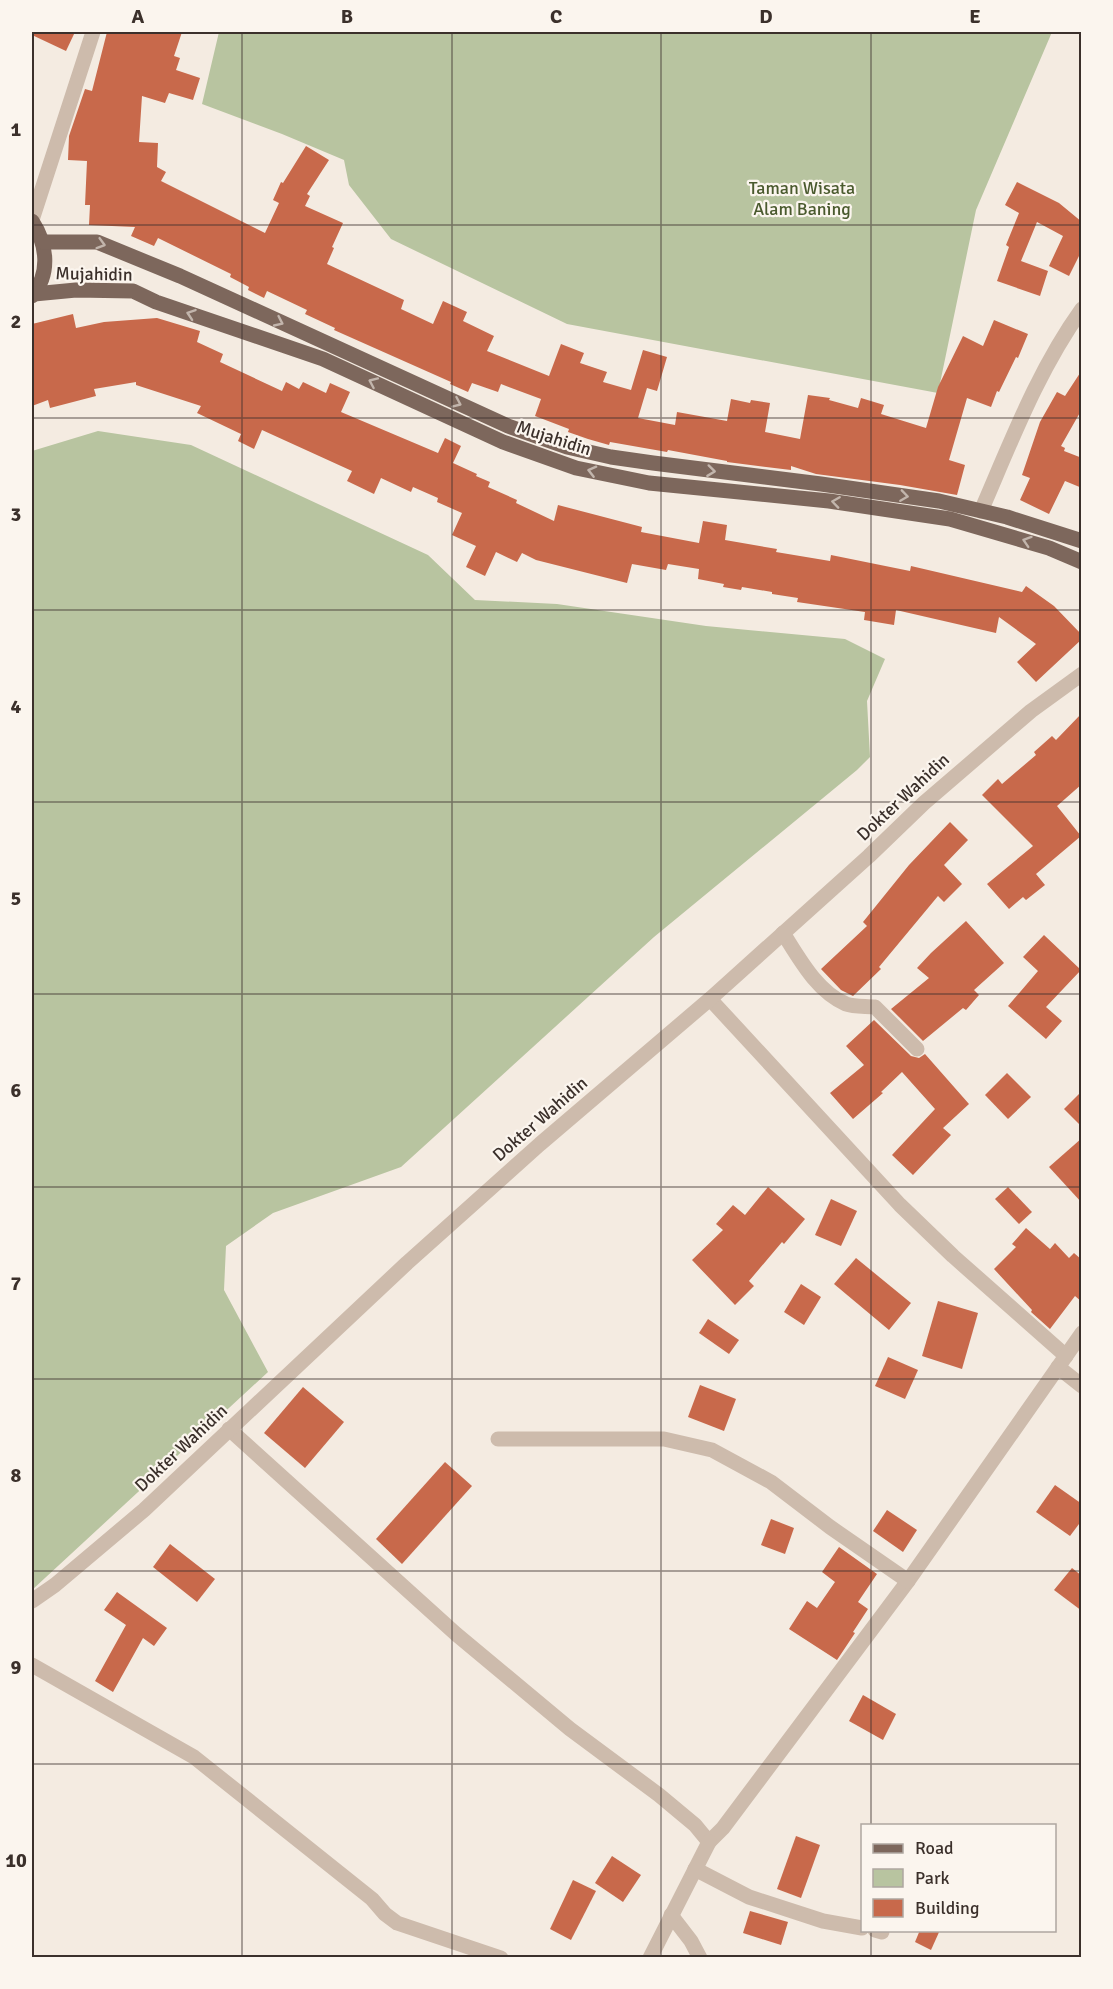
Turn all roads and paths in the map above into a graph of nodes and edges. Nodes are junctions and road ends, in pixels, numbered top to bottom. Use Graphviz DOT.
graph roads {
  1 [pos="93,32"];
  2 [pos="32,220"];
  3 [pos="43,242"];
  4 [pos="33,295"];
  5 [pos="1082,309"];
  6 [pos="981,511"];
  7 [pos="1082,541"];
  8 [pos="1082,562"];
  9 [pos="1082,674"];
  10 [pos="783,933"];
  11 [pos="710,999"];
  12 [pos="917,1048"];
  13 [pos="1082,1333"];
  14 [pos="1062,1361"];
  15 [pos="1082,1386"];
  16 [pos="228,1429"];
  17 [pos="498,1439"];
  18 [pos="908,1581"];
  19 [pos="32,1601"];
  20 [pos="32,1665"];
  21 [pos="709,1842"];
  22 [pos="695,1869"];
  23 [pos="672,1916"];
  24 [pos="861,1928"];
  25 [pos="501,1958"];
  26 [pos="650,1958"];
  27 [pos="700,1958"];
  1 -- 2 [label="street"];
  2 -- 3 [label="main road"];
  3 -- 4 [label="main road"];
  3 -- 6 [label="main road, Mujahidin, one-way"];
  8 -- 4 [label="main road, Mujahidin, one-way"];
  5 -- 6 [label="street"];
  6 -- 7 [label="main road, Mujahidin"];
  9 -- 10 [label="street, Dokter Wahidin"];
  10 -- 11 [label="street, Dokter Wahidin"];
  10 -- 12 [label="street"];
  11 -- 14 [label="street"];
  11 -- 16 [label="street, Dokter Wahidin"];
  13 -- 14 [label="street"];
  14 -- 15 [label="street"];
  14 -- 18 [label="street"];
  16 -- 19 [label="street, Dokter Wahidin"];
  16 -- 21 [label="street"];
  17 -- 18 [label="street"];
  18 -- 21 [label="street"];
  20 -- 25 [label="street"];
  21 -- 22 [label="street"];
  22 -- 23 [label="street"];
  22 -- 24 [label="street"];
  23 -- 26 [label="street"];
  23 -- 27 [label="street"];
}
